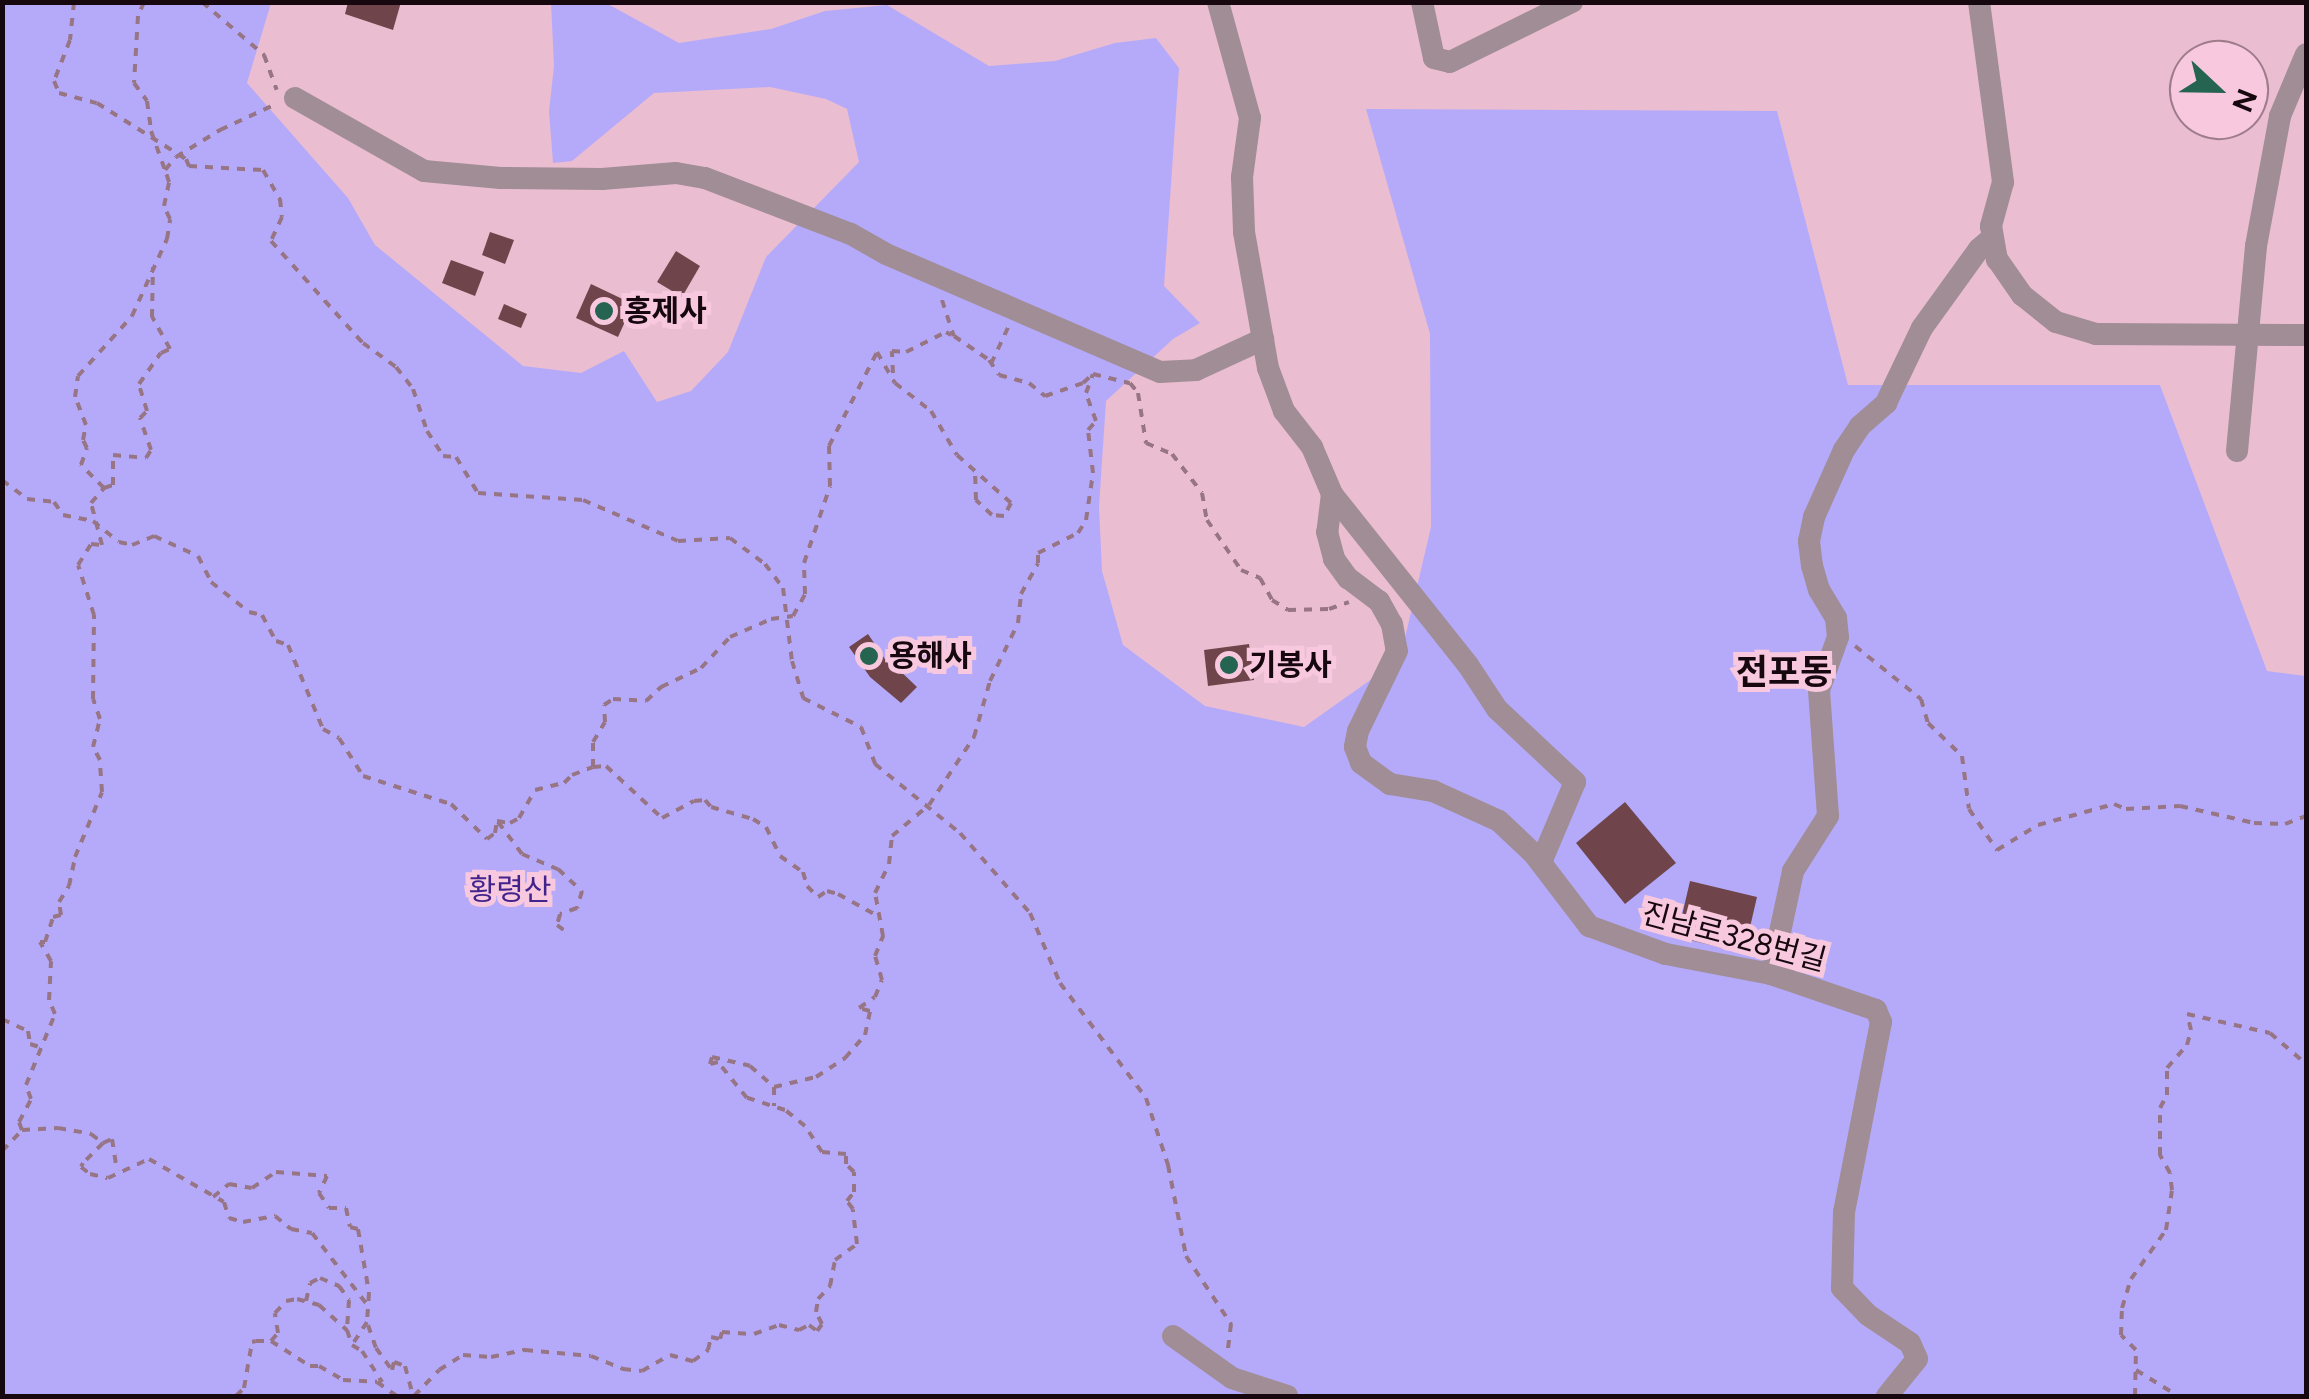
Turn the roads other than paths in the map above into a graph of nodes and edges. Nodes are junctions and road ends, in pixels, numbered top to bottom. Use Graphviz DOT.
graph roads {
  1 [pos="1218,2"];
  2 [pos="1422,2"];
  3 [pos="1572,2"];
  4 [pos="1979,2"];
  5 [pos="2306,54"];
  6 [pos="294,98"];
  7 [pos="1994,237"];
  8 [pos="2306,334"];
  9 [pos="2246,336"];
  10 [pos="1263,338"];
  11 [pos="2237,451"];
  12 [pos="1332,494"];
  13 [pos="1542,862"];
  14 [pos="1771,974"];
  15 [pos="1174,1336"];
  16 [pos="1287,1396"];
  17 [pos="1887,1396"];
  1 -- 10 [label="street, 진남로328번길"];
  2 -- 3 [label="street"];
  4 -- 7 [label="street"];
  5 -- 9 [label="street"];
  6 -- 10 [label="street"];
  7 -- 9 [label="street"];
  7 -- 14 [label="street"];
  8 -- 9 [label="street"];
  9 -- 11 [label="street"];
  10 -- 12 [label="street, 진남로328번길"];
  12 -- 13 [label="street"];
  12 -- 13 [label="street, 진남로328번길"];
  13 -- 14 [label="street, 진남로328번길"];
  14 -- 17 [label="street, 진남로328번길"];
  15 -- 16 [label="street"];
}
